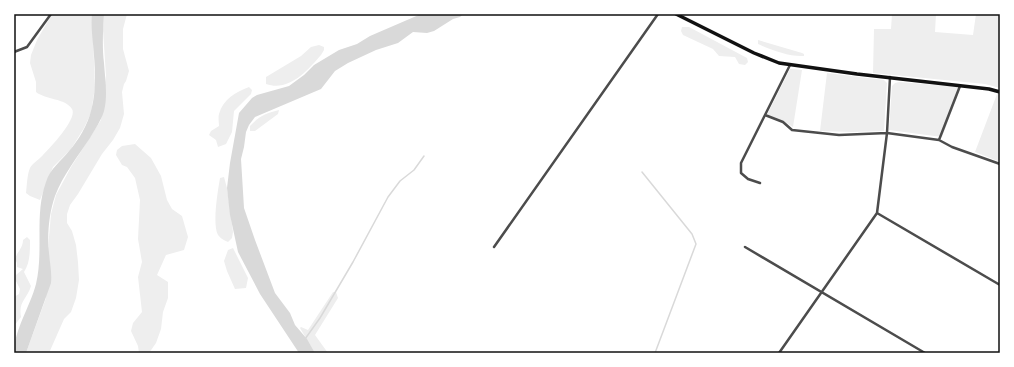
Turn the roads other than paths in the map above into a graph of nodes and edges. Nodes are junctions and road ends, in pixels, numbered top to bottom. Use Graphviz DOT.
graph roads {
  1 [pos="51,14"];
  2 [pos="658,14"];
  3 [pos="676,14"];
  4 [pos="14,52"];
  5 [pos="790,65"];
  6 [pos="890,77"];
  7 [pos="960,85"];
  8 [pos="1000,92"];
  9 [pos="765,116"];
  10 [pos="886,133"];
  11 [pos="939,140"];
  12 [pos="1000,164"];
  13 [pos="760,183"];
  14 [pos="876,212"];
  15 [pos="494,247"];
  16 [pos="745,247"];
  17 [pos="1000,285"];
  18 [pos="822,292"];
  19 [pos="779,353"];
  20 [pos="925,353"];
  1 -- 4 [label="street"];
  2 -- 15 [label="street"];
  3 -- 5 [label="main road"];
  5 -- 6 [label="main road"];
  5 -- 9 [label="street"];
  6 -- 7 [label="main road"];
  6 -- 10 [label="street"];
  7 -- 8 [label="main road"];
  7 -- 11 [label="street"];
  9 -- 10 [label="street"];
  9 -- 13 [label="street"];
  10 -- 11 [label="street"];
  10 -- 14 [label="street"];
  11 -- 12 [label="street"];
  14 -- 17 [label="street"];
  14 -- 18 [label="street"];
  16 -- 18 [label="street"];
  18 -- 19 [label="street"];
  18 -- 20 [label="street"];
}
